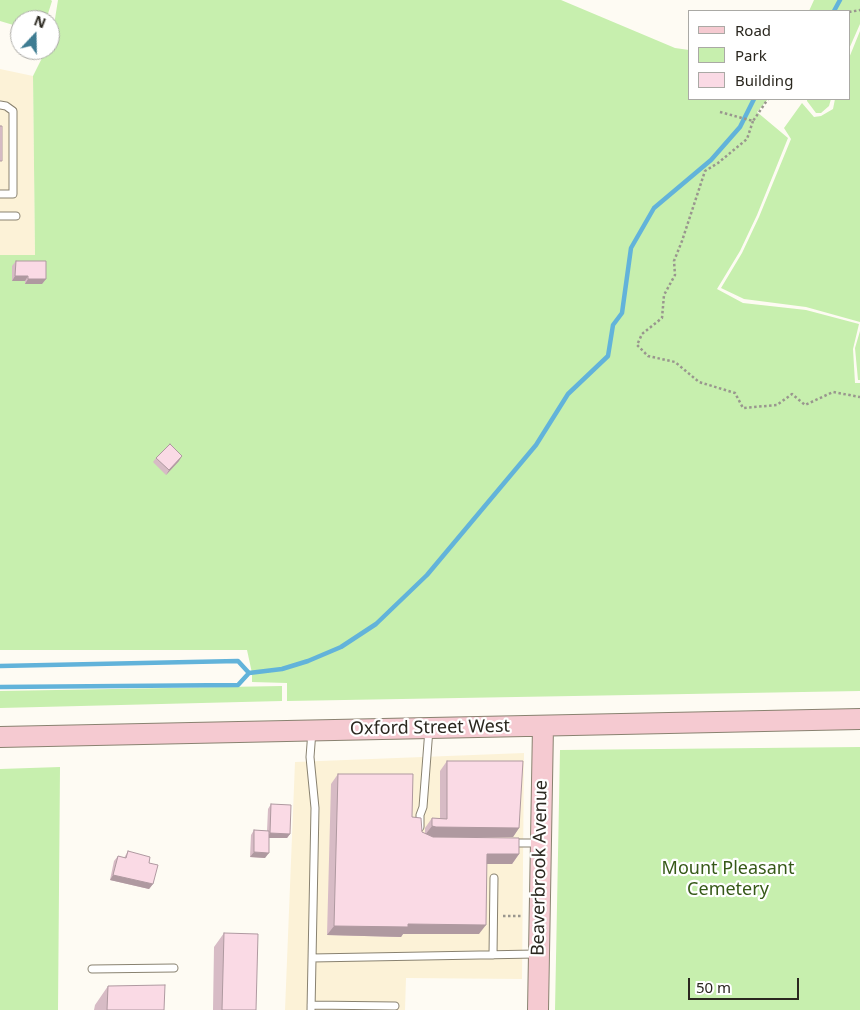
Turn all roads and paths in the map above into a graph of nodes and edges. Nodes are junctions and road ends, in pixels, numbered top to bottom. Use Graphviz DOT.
graph roads {
  1 [pos="767,100"];
  2 [pos="0,105"];
  3 [pos="720,112"];
  4 [pos="753,121"];
  5 [pos="0,194"];
  6 [pos="0,216"];
  7 [pos="16,216"];
  8 [pos="860,396"];
  9 [pos="860,719"];
  10 [pos="542,726"];
  11 [pos="429,728"];
  12 [pos="312,731"];
  13 [pos="0,738"];
  14 [pos="420,838"];
  15 [pos="503,843"];
  16 [pos="541,843"];
  17 [pos="494,878"];
  18 [pos="494,916"];
  19 [pos="531,916"];
  20 [pos="539,954"];
  21 [pos="493,955"];
  22 [pos="312,958"];
  23 [pos="174,968"];
  24 [pos="92,969"];
  25 [pos="395,1006"];
  26 [pos="311,1007"];
  27 [pos="538,1010"];
  1 -- 4 [label="path"];
  2 -- 5 [label="lane"];
  3 -- 4 [label="path"];
  4 -- 8 [label="path"];
  6 -- 7 [label="lane"];
  9 -- 10 [label="main road, Oxford Street West"];
  10 -- 11 [label="main road, Oxford Street West"];
  10 -- 16 [label="main road, Beaverbrook Avenue"];
  11 -- 12 [label="main road, Oxford Street West"];
  11 -- 14 [label="lane"];
  12 -- 13 [label="main road, Oxford Street West"];
  12 -- 22 [label="lane"];
  15 -- 16 [label="lane"];
  16 -- 20 [label="main road, Beaverbrook Avenue"];
  17 -- 18 [label="lane"];
  18 -- 19 [label="path"];
  18 -- 21 [label="lane"];
  20 -- 21 [label="lane"];
  20 -- 27 [label="main road, Beaverbrook Avenue"];
  21 -- 22 [label="lane"];
  22 -- 26 [label="lane"];
  23 -- 24 [label="lane"];
  25 -- 26 [label="lane"];
}
